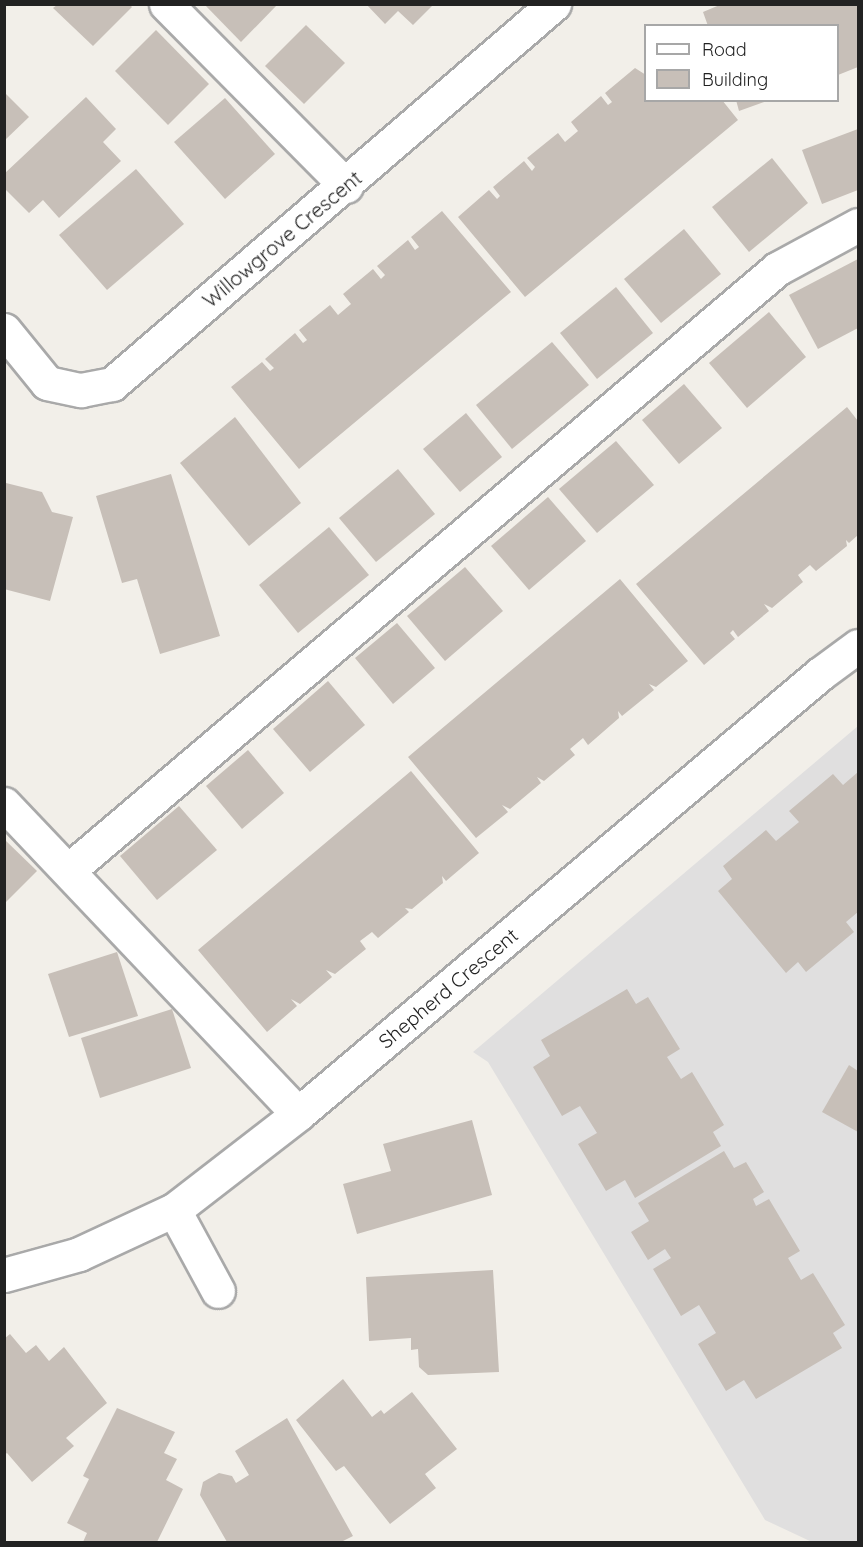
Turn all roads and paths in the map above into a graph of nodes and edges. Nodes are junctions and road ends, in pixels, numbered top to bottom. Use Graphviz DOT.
graph roads {
  1 [pos="166,4"];
  2 [pos="554,4"];
  3 [pos="346,186"];
  4 [pos="858,225"];
  5 [pos="4,330"];
  6 [pos="858,646"];
  7 [pos="4,804"];
  8 [pos="70,869"];
  9 [pos="298,1114"];
  10 [pos="174,1210"];
  11 [pos="4,1275"];
  12 [pos="218,1291"];
  1 -- 3 [label="street"];
  2 -- 3 [label="street, Willowgrove Crescent"];
  3 -- 5 [label="street, Willowgrove Crescent"];
  4 -- 8 [label="street"];
  6 -- 9 [label="street, Shepherd Crescent"];
  7 -- 8 [label="street"];
  8 -- 9 [label="street"];
  9 -- 10 [label="street, Shepherd Crescent"];
  10 -- 11 [label="street, Shepherd Crescent"];
  10 -- 12 [label="street"];
}
